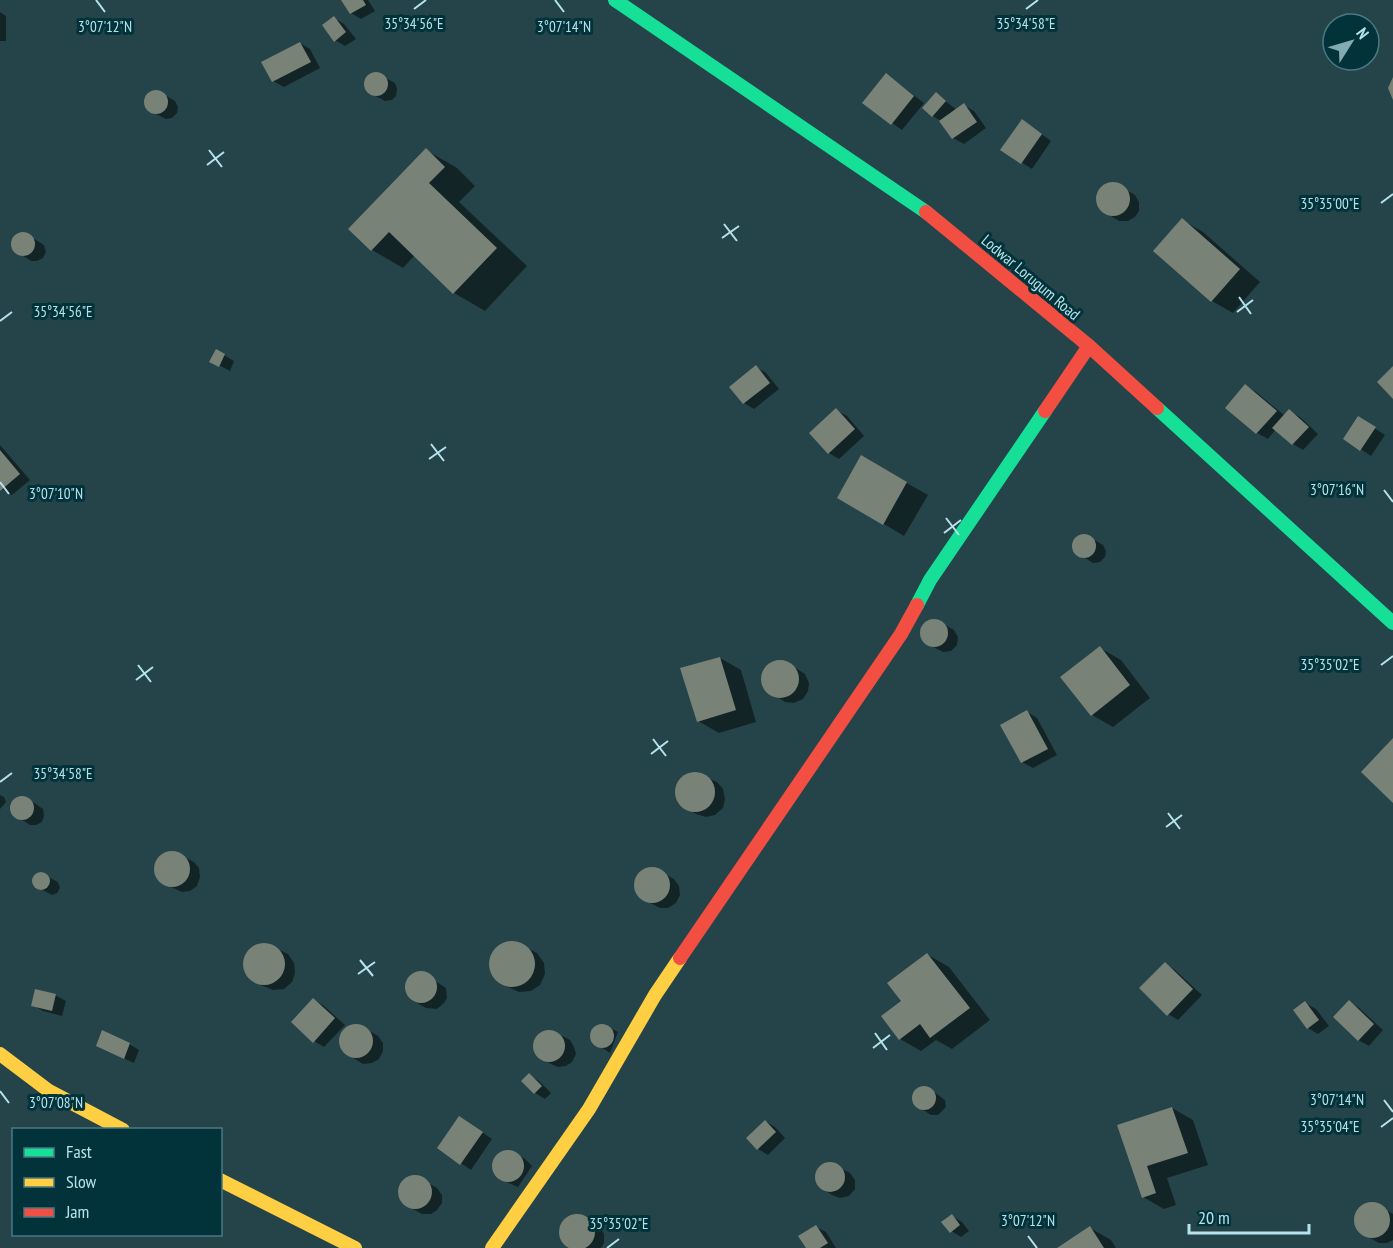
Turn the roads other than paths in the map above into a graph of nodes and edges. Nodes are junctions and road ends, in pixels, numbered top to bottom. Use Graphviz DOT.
graph roads {
  1 [pos="615,0"];
  2 [pos="1089,346"];
  3 [pos="1393,622"];
  4 [pos="0,1054"];
  5 [pos="119,1128"];
  6 [pos="222,1181"];
  7 [pos="355,1248"];
  8 [pos="492,1248"];
  1 -- 2 [label="street, Lodwar Lorugum Road"];
  2 -- 3 [label="street, Lodwar Lorugum Road"];
  2 -- 8 [label="street"];
  4 -- 5 [label="street"];
  6 -- 7 [label="street"];
}
